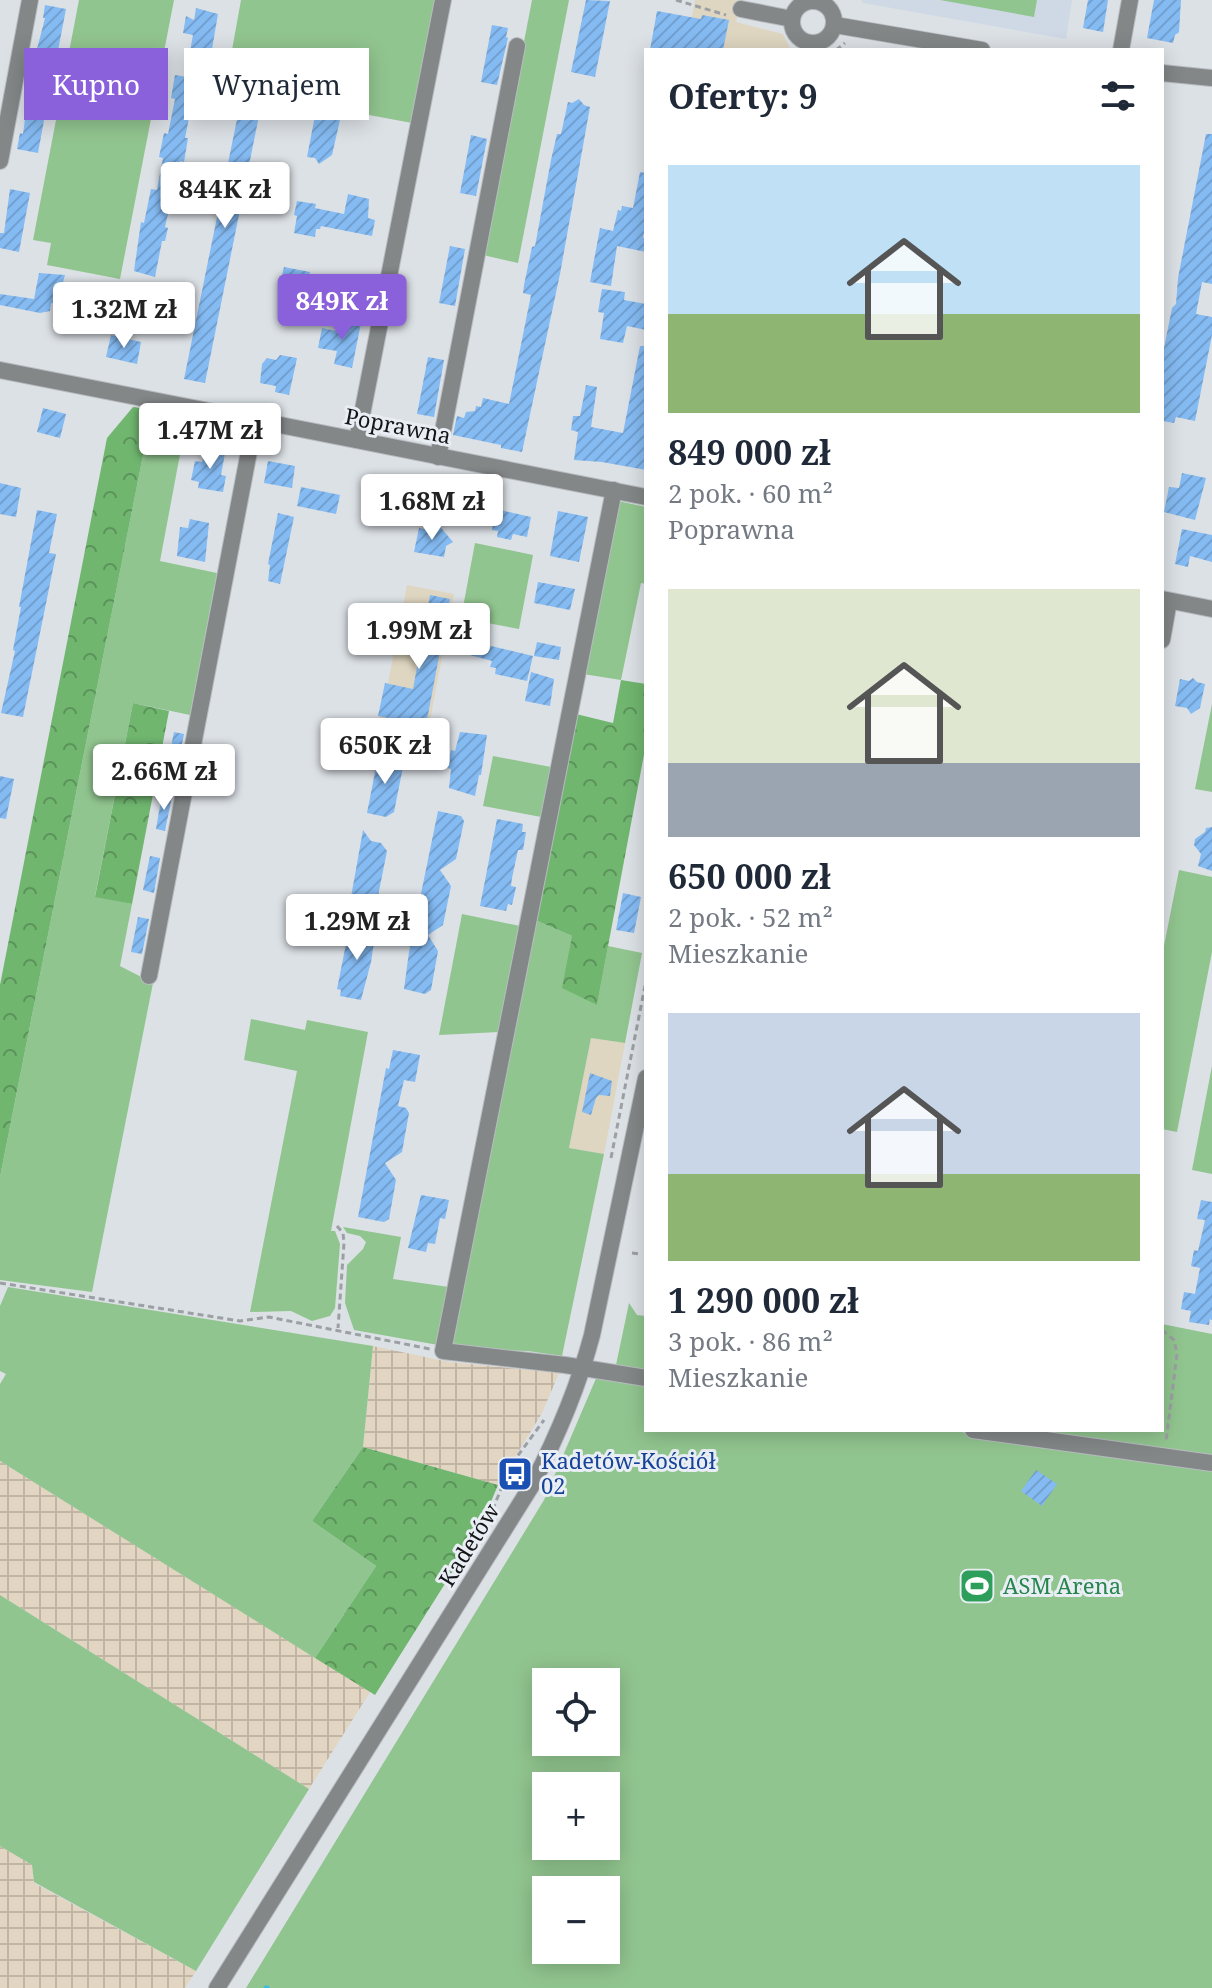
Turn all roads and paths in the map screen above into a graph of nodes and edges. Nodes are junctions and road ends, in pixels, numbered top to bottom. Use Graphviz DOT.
graph roads {
  1 [pos="30,0"];
  2 [pos="443,0"];
  3 [pos="676,0"];
  4 [pos="1130,0"];
  5 [pos="818,1"];
  6 [pos="736,13"];
  7 [pos="792,19"];
  8 [pos="835,25"];
  9 [pos="517,46"];
  10 [pos="812,47"];
  11 [pos="970,48"];
  12 [pos="1121,48"];
  13 [pos="1164,73"];
  14 [pos="1212,78"];
  15 [pos="0,161"];
  16 [pos="0,370"];
  17 [pos="255,420"];
  18 [pos="357,440"];
  19 [pos="438,457"];
  20 [pos="614,490"];
  21 [pos="644,497"];
  22 [pos="1166,600"];
  23 [pos="1212,609"];
  24 [pos="1164,620"];
  25 [pos="149,976"];
  26 [pos="644,991"];
  27 [pos="644,1088"];
  28 [pos="609,1167"];
  29 [pos="337,1226"];
  30 [pos="632,1253"];
  31 [pos="639,1254"];
  32 [pos="0,1283"];
  33 [pos="338,1329"];
  34 [pos="1164,1332"];
  35 [pos="443,1351"];
  36 [pos="583,1369"];
  37 [pos="644,1378"];
  38 [pos="547,1416"];
  39 [pos="988,1432"];
  40 [pos="1164,1456"];
  41 [pos="1212,1463"];
  42 [pos="485,1528"];
  43 [pos="217,1988"];
  1 -- 15 [label="street"];
  2 -- 18 [label="street"];
  3 -- 6 [label="path"];
  4 -- 12 [label="street"];
  5 -- 7 [label="street"];
  5 -- 8 [label="street"];
  6 -- 7 [label="street"];
  7 -- 10 [label="street"];
  8 -- 10 [label="street"];
  8 -- 11 [label="street"];
  9 -- 19 [label="street"];
  13 -- 14 [label="street"];
  16 -- 17 [label="street, Poprawna"];
  17 -- 18 [label="street, Poprawna"];
  17 -- 25 [label="street"];
  18 -- 19 [label="street, Poprawna"];
  19 -- 20 [label="street, Poprawna"];
  20 -- 21 [label="street, Poprawna"];
  20 -- 35 [label="street"];
  22 -- 23 [label="street"];
  22 -- 24 [label="street"];
  26 -- 28 [label="path"];
  27 -- 36 [label="street, Kadetów"];
  29 -- 33 [label="path"];
  30 -- 31 [label="path"];
  32 -- 33 [label="path"];
  33 -- 35 [label="path"];
  34 -- 40 [label="path"];
  35 -- 36 [label="street"];
  36 -- 37 [label="street"];
  36 -- 43 [label="street, Kadetów"];
  38 -- 42 [label="path"];
  39 -- 40 [label="street"];
  40 -- 41 [label="street"];
}
